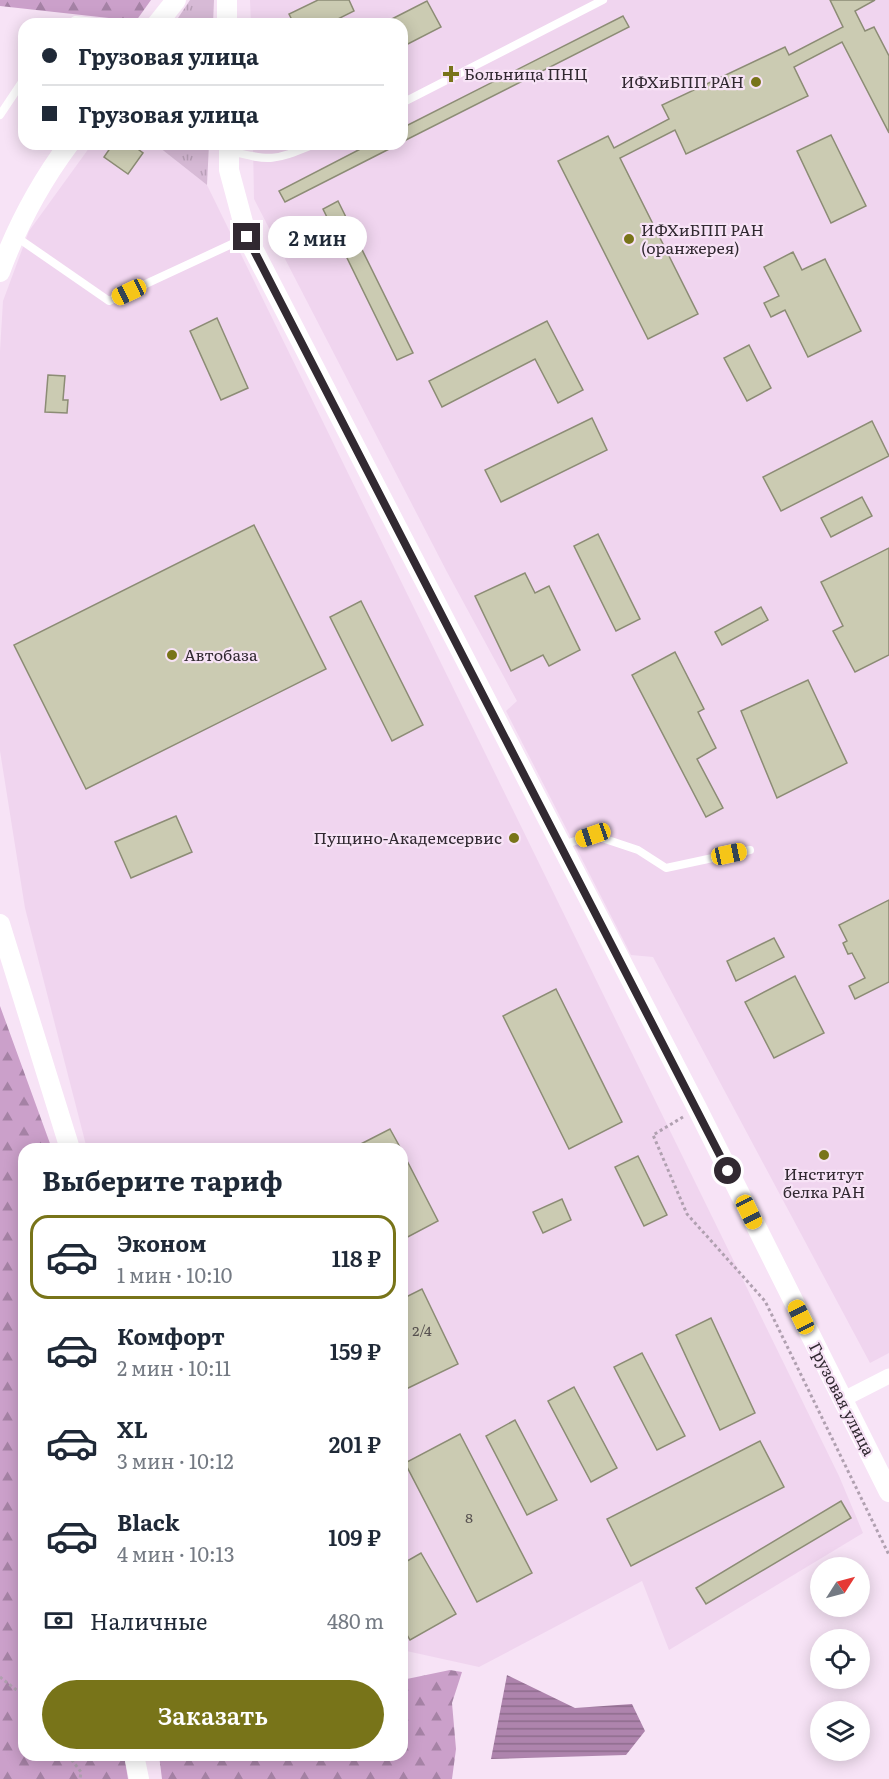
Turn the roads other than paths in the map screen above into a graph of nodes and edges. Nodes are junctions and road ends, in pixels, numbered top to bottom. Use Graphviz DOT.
graph roads {
  1 [pos="176,0"];
  2 [pos="227,0"];
  3 [pos="603,0"];
  4 [pos="162,18"];
  5 [pos="227,18"];
  6 [pos="18,88"];
  7 [pos="408,100"];
  8 [pos="0,115"];
  9 [pos="65,150"];
  10 [pos="229,150"];
  11 [pos="238,150"];
  12 [pos="300,150"];
  13 [pos="14,235"];
  14 [pos="247,237"];
  15 [pos="0,272"];
  16 [pos="561,846"];
  17 [pos="750,850"];
  18 [pos="0,924"];
  19 [pos="68,1143"];
  20 [pos="889,1376"];
  21 [pos="843,1400"];
  22 [pos="889,1492"];
  23 [pos="135,1761"];
  24 [pos="139,1779"];
  1 -- 4 [label="street"];
  2 -- 5 [label="street"];
  3 -- 7 [label="lane"];
  6 -- 8 [label="lane"];
  9 -- 13 [label="street"];
  10 -- 14 [label="street, Грузовая улица"];
  11 -- 12 [label="lane"];
  13 -- 14 [label="lane"];
  13 -- 15 [label="street"];
  14 -- 16 [label="street, Грузовая улица"];
  16 -- 17 [label="lane"];
  16 -- 21 [label="street, Грузовая улица"];
  18 -- 19 [label="street"];
  20 -- 21 [label="street"];
  21 -- 22 [label="street, Грузовая улица"];
  23 -- 24 [label="street"];
}
